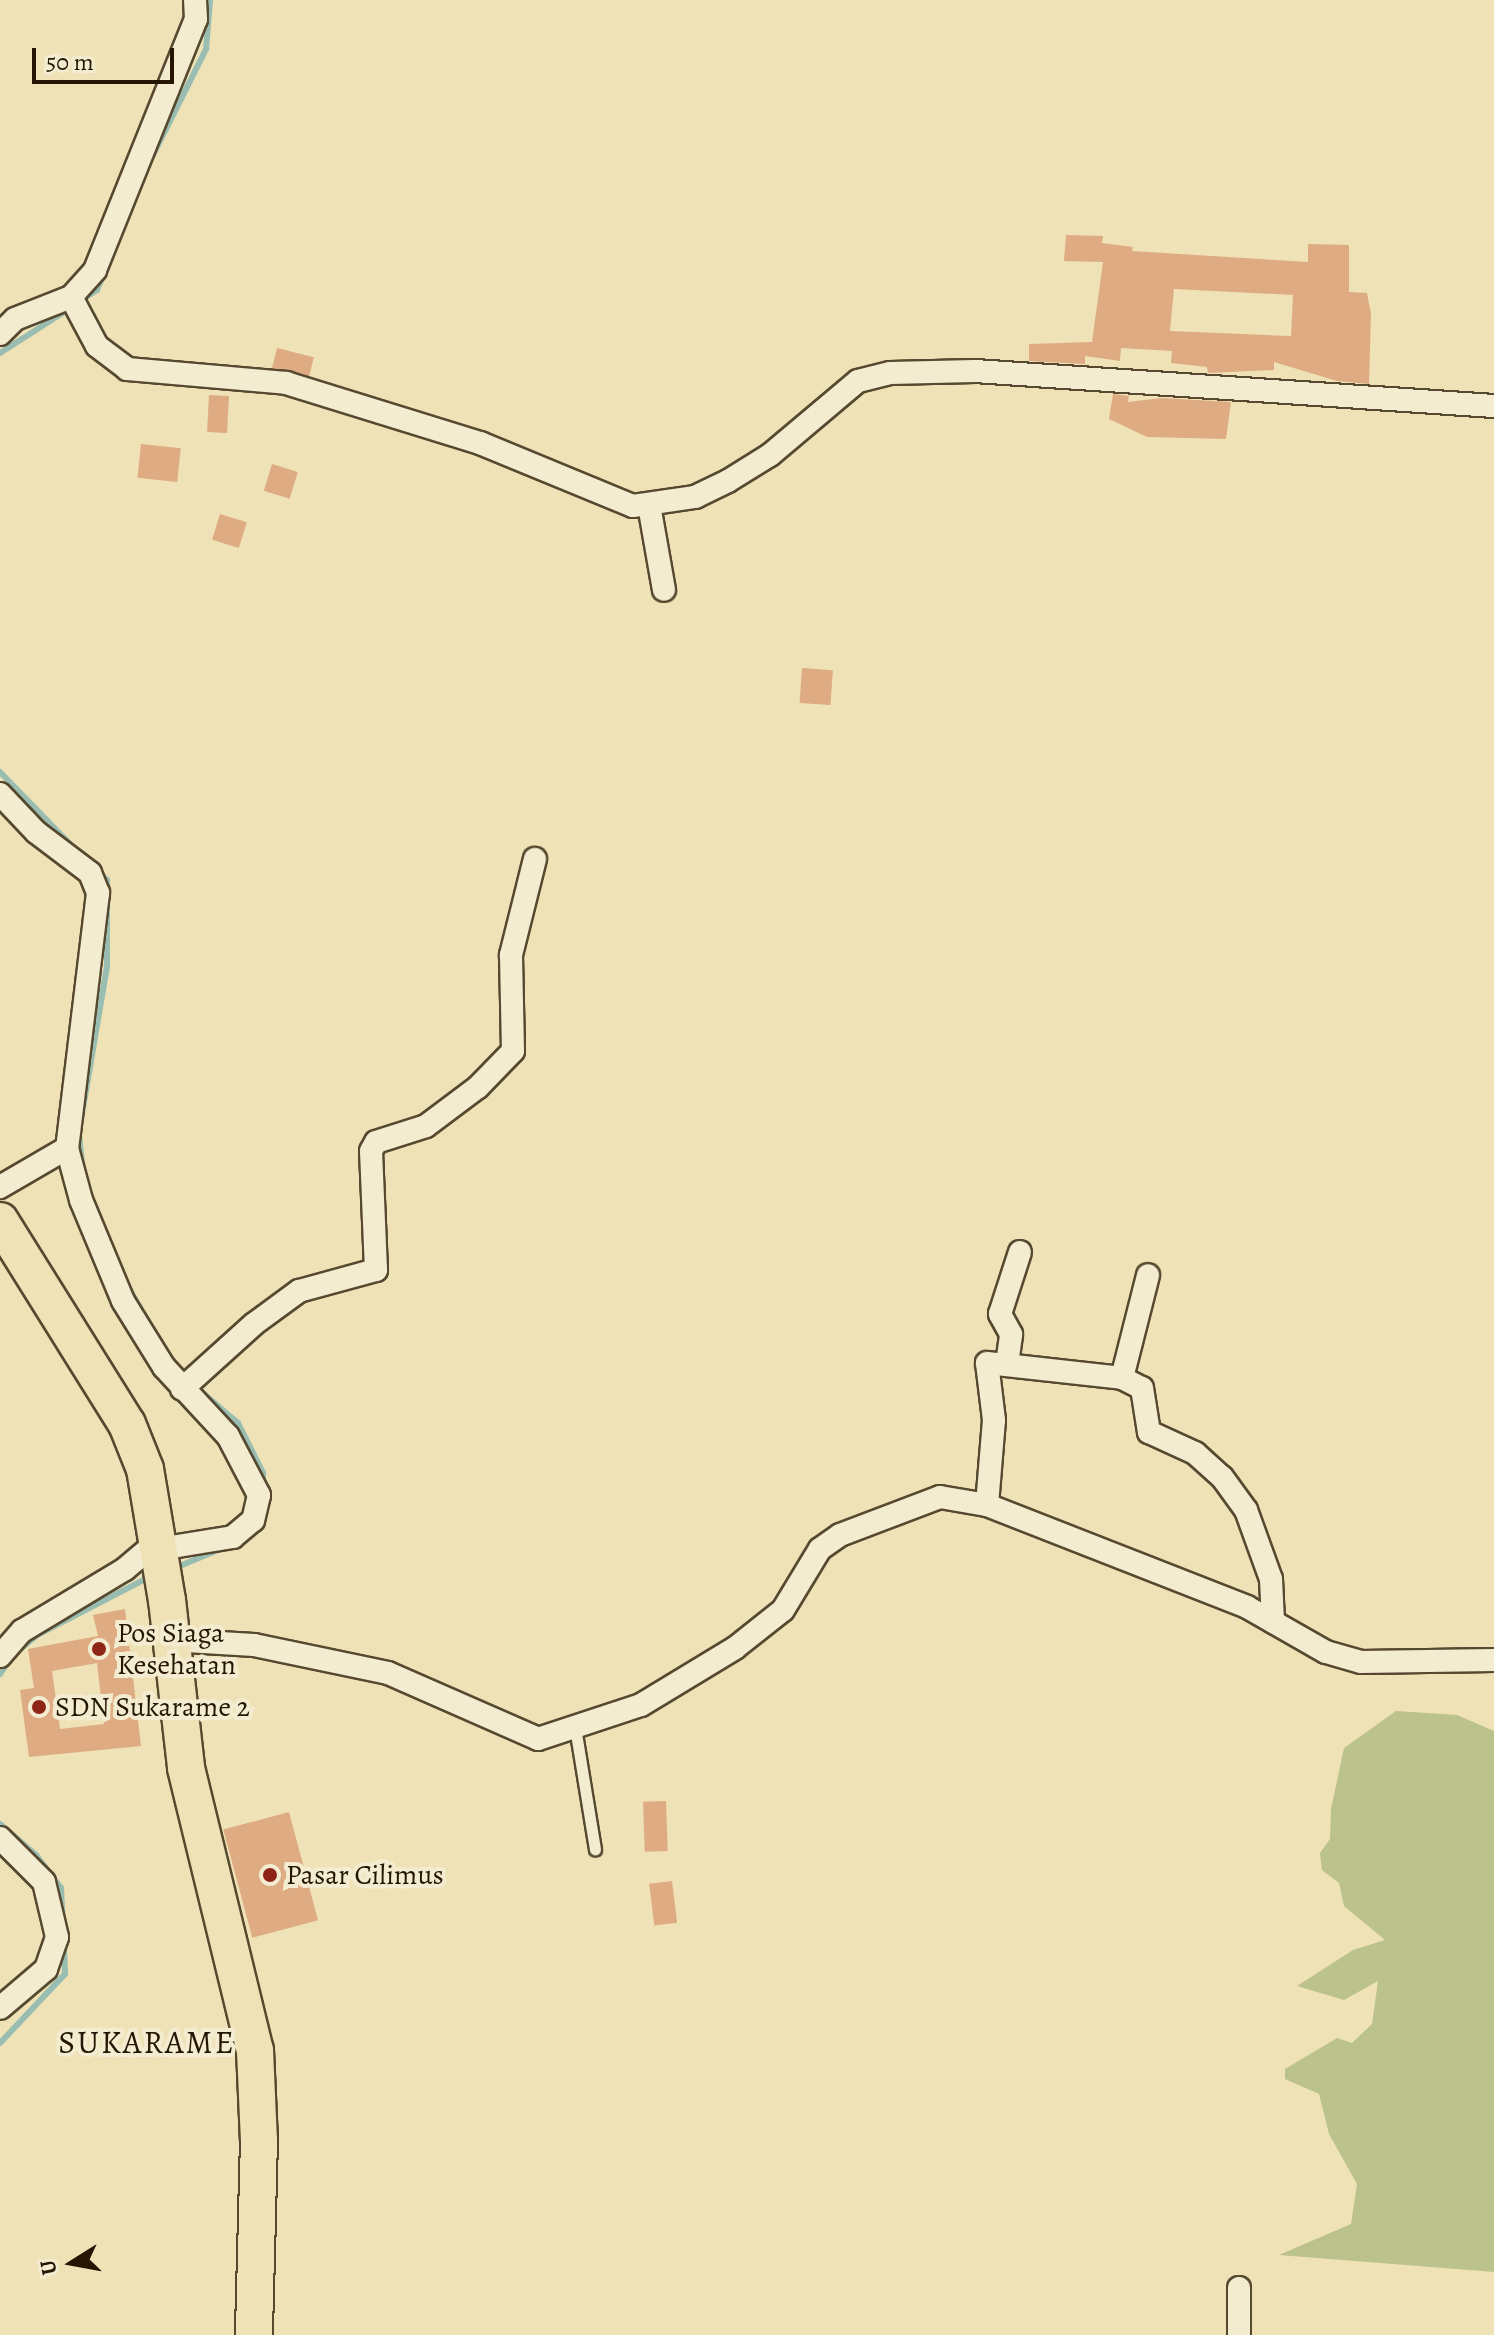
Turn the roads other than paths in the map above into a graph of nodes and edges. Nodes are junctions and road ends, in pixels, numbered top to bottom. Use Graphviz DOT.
graph roads {
  1 [pos="196,2"];
  2 [pos="72,299"];
  3 [pos="0,334"];
  4 [pos="1494,406"];
  5 [pos="649,505"];
  6 [pos="664,590"];
  7 [pos="0,794"];
  8 [pos="535,859"];
  9 [pos="67,1148"];
  10 [pos="0,1187"];
  11 [pos="0,1221"];
  12 [pos="1020,1252"];
  13 [pos="1148,1275"];
  14 [pos="1007,1364"];
  15 [pos="1122,1378"];
  16 [pos="184,1387"];
  17 [pos="987,1505"];
  18 [pos="160,1548"];
  19 [pos="1273,1622"];
  20 [pos="170,1640"];
  21 [pos="0,1656"];
  22 [pos="1494,1660"];
  23 [pos="575,1727"];
  24 [pos="0,1838"];
  25 [pos="595,1849"];
  26 [pos="0,2008"];
  27 [pos="1239,2288"];
  28 [pos="254,2335"];
  29 [pos="1239,2335"];
  1 -- 2 [label="street"];
  2 -- 3 [label="street"];
  2 -- 5 [label="street"];
  4 -- 5 [label="street"];
  5 -- 6 [label="street"];
  7 -- 9 [label="street"];
  8 -- 16 [label="street"];
  9 -- 10 [label="street"];
  9 -- 16 [label="street"];
  11 -- 18 [label="main road"];
  12 -- 14 [label="street"];
  13 -- 15 [label="street"];
  14 -- 15 [label="street"];
  14 -- 17 [label="street"];
  15 -- 19 [label="street"];
  16 -- 18 [label="street"];
  17 -- 19 [label="street"];
  17 -- 23 [label="street"];
  18 -- 20 [label="main road"];
  18 -- 21 [label="street"];
  19 -- 22 [label="street"];
  20 -- 23 [label="street"];
  20 -- 28 [label="main road"];
  23 -- 25 [label="lane"];
  24 -- 26 [label="street"];
  27 -- 29 [label="street"];
}
